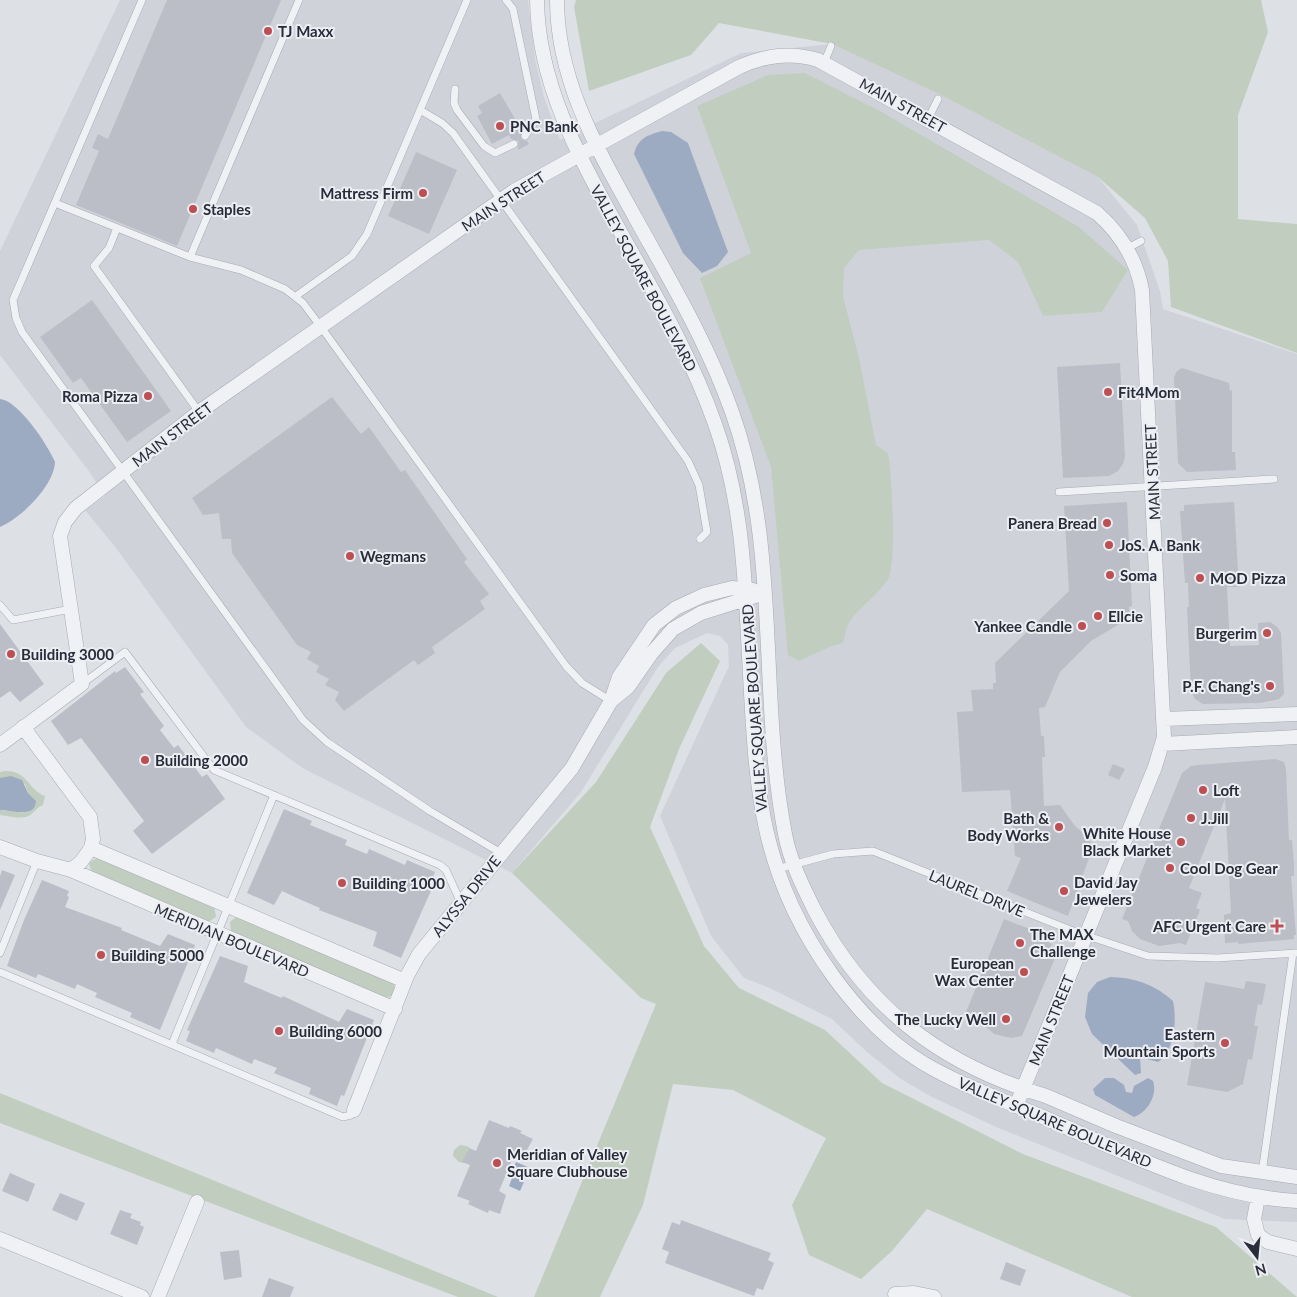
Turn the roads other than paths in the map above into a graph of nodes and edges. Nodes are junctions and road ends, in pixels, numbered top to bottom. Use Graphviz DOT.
graph roads {
  1 [pos="142,0"];
  2 [pos="299,0"];
  3 [pos="468,0"];
  4 [pos="506,0"];
  5 [pos="537,0"];
  6 [pos="558,0"];
  7 [pos="831,46"];
  8 [pos="824,62"];
  9 [pos="455,89"];
  10 [pos="938,99"];
  11 [pos="420,110"];
  12 [pos="928,119"];
  13 [pos="525,136"];
  14 [pos="514,144"];
  15 [pos="596,145"];
  16 [pos="579,155"];
  17 [pos="501,200"];
  18 [pos="55,203"];
  19 [pos="117,228"];
  20 [pos="1141,241"];
  21 [pos="1128,248"];
  22 [pos="190,257"];
  23 [pos="296,296"];
  24 [pos="321,327"];
  25 [pos="199,412"];
  26 [pos="124,470"];
  27 [pos="1274,479"];
  28 [pos="1153,486"];
  29 [pos="1059,492"];
  30 [pos="700,538"];
  31 [pos="765,591"];
  32 [pos="746,594"];
  33 [pos="0,604"];
  34 [pos="71,609"];
  35 [pos="82,684"];
  36 [pos="611,701"];
  37 [pos="1297,714"];
  38 [pos="1164,719"];
  39 [pos="24,727"];
  40 [pos="1297,737"];
  41 [pos="1162,744"];
  42 [pos="0,745"];
  43 [pos="274,795"];
  44 [pos="0,847"];
  45 [pos="91,848"];
  46 [pos="501,853"];
  47 [pos="37,862"];
  48 [pos="794,864"];
  49 [pos="776,869"];
  50 [pos="71,870"];
  51 [pos="461,904"];
  52 [pos="227,905"];
  53 [pos="216,933"];
  54 [pos="1085,936"];
  55 [pos="0,953"];
  56 [pos="1295,953"];
  57 [pos="0,972"];
  58 [pos="405,982"];
  59 [pos="395,1009"];
  60 [pos="172,1044"];
  61 [pos="1023,1089"];
  62 [pos="1016,1106"];
  63 [pos="354,1110"];
  64 [pos="1262,1173"];
  65 [pos="1297,1177"];
  66 [pos="1258,1197"];
  67 [pos="196,1202"];
  68 [pos="1297,1202"];
  69 [pos="0,1240"];
  70 [pos="1297,1249"];
  71 [pos="895,1294"];
  72 [pos="142,1297"];
  73 [pos="158,1297"];
  74 [pos="934,1297"];
  1 -- 18 [label="lane"];
  2 -- 22 [label="lane"];
  3 -- 11 [label="lane"];
  4 -- 13 [label="lane"];
  5 -- 16 [label="street, VALLEY SQUARE BOULEVARD"];
  6 -- 15 [label="street, VALLEY SQUARE BOULEVARD"];
  7 -- 8 [label="lane"];
  8 -- 12 [label="street, MAIN STREET"];
  8 -- 15 [label="street, MAIN STREET"];
  9 -- 14 [label="lane"];
  10 -- 12 [label="lane"];
  11 -- 17 [label="lane"];
  11 -- 23 [label="lane"];
  12 -- 21 [label="street, MAIN STREET"];
  15 -- 16 [label="street, MAIN STREET"];
  15 -- 31 [label="street, VALLEY SQUARE BOULEVARD"];
  16 -- 17 [label="street, MAIN STREET"];
  16 -- 32 [label="street, VALLEY SQUARE BOULEVARD"];
  17 -- 24 [label="street, MAIN STREET"];
  17 -- 30 [label="lane"];
  18 -- 19 [label="lane"];
  18 -- 26 [label="lane"];
  19 -- 22 [label="lane"];
  19 -- 25 [label="lane"];
  20 -- 21 [label="lane"];
  21 -- 28 [label="street, MAIN STREET"];
  22 -- 23 [label="lane"];
  23 -- 24 [label="lane"];
  24 -- 25 [label="street, MAIN STREET"];
  24 -- 36 [label="lane"];
  25 -- 26 [label="street, MAIN STREET"];
  26 -- 34 [label="street, MAIN STREET"];
  26 -- 46 [label="lane"];
  27 -- 28 [label="lane"];
  28 -- 29 [label="lane"];
  28 -- 38 [label="street, MAIN STREET"];
  31 -- 32 [label="street, ALYSSA DRIVE"];
  31 -- 48 [label="street, VALLEY SQUARE BOULEVARD"];
  32 -- 36 [label="street, ALYSSA DRIVE"];
  32 -- 49 [label="street, VALLEY SQUARE BOULEVARD"];
  33 -- 34 [label="lane"];
  34 -- 35 [label="street, MAIN STREET"];
  35 -- 39 [label="street"];
  35 -- 43 [label="lane"];
  36 -- 46 [label="street, ALYSSA DRIVE"];
  37 -- 38 [label="street"];
  38 -- 41 [label="street, MAIN STREET"];
  39 -- 42 [label="street"];
  39 -- 45 [label="street"];
  40 -- 41 [label="street"];
  41 -- 54 [label="street, MAIN STREET"];
  43 -- 51 [label="lane"];
  43 -- 52 [label="lane"];
  44 -- 47 [label="street, MERIDIAN BOULEVARD"];
  45 -- 50 [label="street"];
  45 -- 52 [label="street, MERIDIAN BOULEVARD"];
  46 -- 51 [label="street, ALYSSA DRIVE"];
  47 -- 50 [label="street, MERIDIAN BOULEVARD"];
  47 -- 55 [label="lane"];
  48 -- 49 [label="lane, LAUREL DRIVE"];
  48 -- 54 [label="lane, LAUREL DRIVE"];
  48 -- 61 [label="street, VALLEY SQUARE BOULEVARD"];
  49 -- 62 [label="street, VALLEY SQUARE BOULEVARD"];
  50 -- 53 [label="street, MERIDIAN BOULEVARD"];
  51 -- 58 [label="street, ALYSSA DRIVE"];
  52 -- 53 [label="lane"];
  52 -- 58 [label="street, MERIDIAN BOULEVARD"];
  53 -- 59 [label="street, MERIDIAN BOULEVARD"];
  53 -- 60 [label="lane"];
  54 -- 56 [label="lane, LAUREL DRIVE"];
  54 -- 61 [label="street, MAIN STREET"];
  56 -- 64 [label="lane"];
  57 -- 60 [label="lane"];
  58 -- 59 [label="street, ALYSSA DRIVE"];
  59 -- 63 [label="street, ALYSSA DRIVE"];
  60 -- 63 [label="lane"];
  61 -- 62 [label="street, MAIN STREET"];
  61 -- 64 [label="street, VALLEY SQUARE BOULEVARD"];
  62 -- 66 [label="street, VALLEY SQUARE BOULEVARD"];
  64 -- 65 [label="street, VALLEY SQUARE BOULEVARD"];
  66 -- 68 [label="street, VALLEY SQUARE BOULEVARD"];
  66 -- 70 [label="street"];
  67 -- 73 [label="street"];
  69 -- 72 [label="street"];
  71 -- 74 [label="street"];
}
